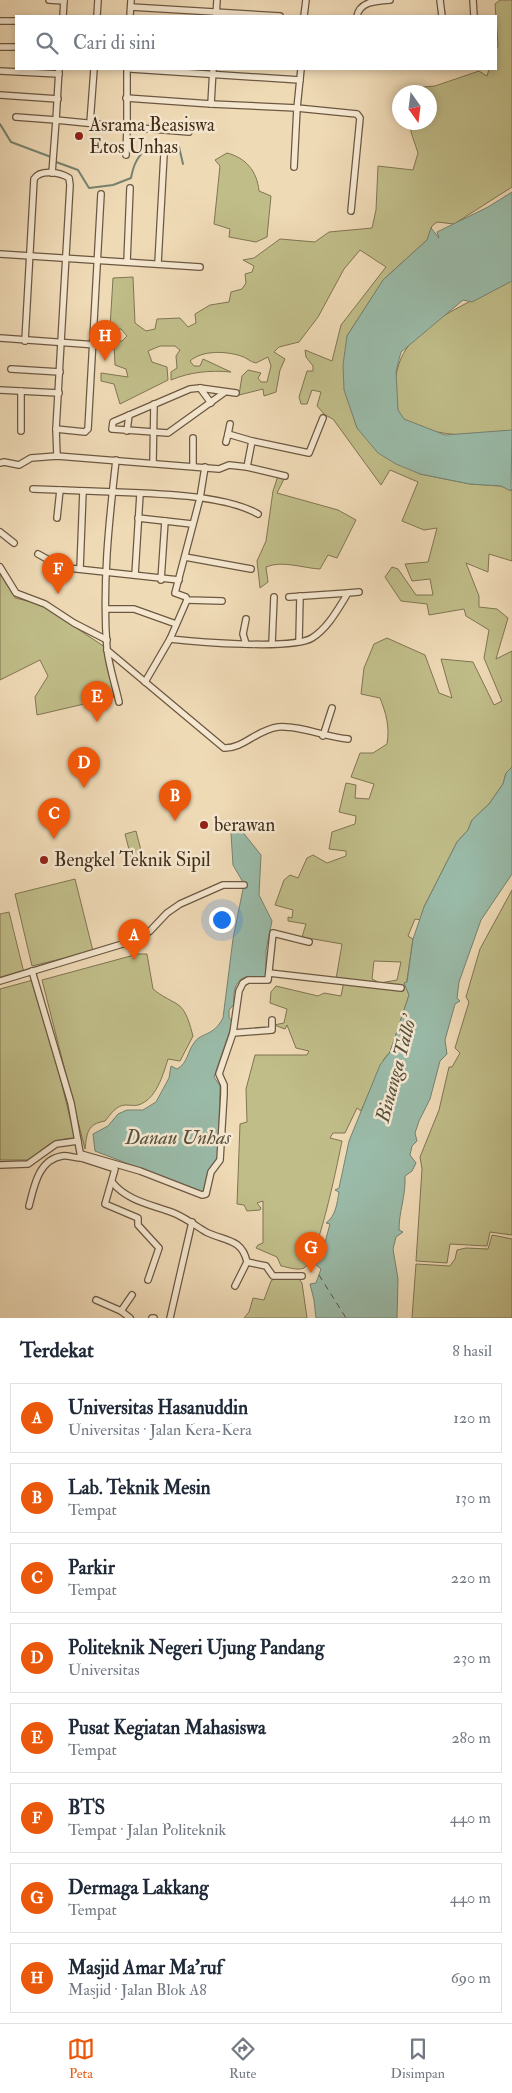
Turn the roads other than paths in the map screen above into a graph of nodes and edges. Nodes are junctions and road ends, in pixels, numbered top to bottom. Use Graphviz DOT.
graph roads {
  1 [pos="49,0"];
  2 [pos="98,0"];
  3 [pos="217,0"];
  4 [pos="306,0"];
  5 [pos="390,0"];
  6 [pos="473,0"];
  7 [pos="64,1"];
  8 [pos="439,1"];
  9 [pos="131,3"];
  10 [pos="216,14"];
  11 [pos="63,15"];
  12 [pos="97,15"];
  13 [pos="248,15"];
  14 [pos="304,15"];
  15 [pos="357,15"];
  16 [pos="442,15"];
  17 [pos="474,15"];
  18 [pos="0,21"];
  19 [pos="15,21"];
  20 [pos="0,47"];
  21 [pos="15,47"];
  22 [pos="94,70"];
  23 [pos="129,70"];
  24 [pos="171,70"];
  25 [pos="301,70"];
  26 [pos="0,71"];
  27 [pos="59,71"];
  28 [pos="213,71"];
  29 [pos="300,80"];
  30 [pos="0,96"];
  31 [pos="126,98"];
  32 [pos="58,99"];
  33 [pos="211,104"];
  34 [pos="297,108"];
  35 [pos="16,117"];
  36 [pos="56,120"];
  37 [pos="90,123"];
  38 [pos="126,126"];
  39 [pos="189,132"];
  40 [pos="164,154"];
  41 [pos="126,155"];
  42 [pos="294,167"];
  43 [pos="52,173"];
  44 [pos="130,188"];
  45 [pos="101,194"];
  46 [pos="351,211"];
  47 [pos="0,254"];
  48 [pos="30,256"];
  49 [pos="66,259"];
  50 [pos="98,260"];
  51 [pos="127,262"];
  52 [pos="158,263"];
  53 [pos="200,268"];
  54 [pos="0,338"];
  55 [pos="25,340"];
  56 [pos="62,343"];
  57 [pos="93,345"];
  58 [pos="111,346"];
  59 [pos="11,368"];
  60 [pos="60,372"];
  61 [pos="200,388"];
  62 [pos="0,390"];
  63 [pos="22,391"];
  64 [pos="225,392"];
  65 [pos="59,393"];
  66 [pos="236,393"];
  67 [pos="170,398"];
  68 [pos="154,404"];
  69 [pos="211,404"];
  70 [pos="154,411"];
  71 [pos="129,415"];
  72 [pos="324,418"];
  73 [pos="230,424"];
  74 [pos="56,429"];
  75 [pos="21,431"];
  76 [pos="128,431"];
  77 [pos="153,433"];
  78 [pos="228,434"];
  79 [pos="193,438"];
  80 [pos="252,441"];
  81 [pos="226,442"];
  82 [pos="57,456"];
  83 [pos="116,460"];
  84 [pos="153,462"];
  85 [pos="0,464"];
  86 [pos="193,465"];
  87 [pos="205,466"];
  88 [pos="247,467"];
  89 [pos="285,476"];
  90 [pos="33,489"];
  91 [pos="60,490"];
  92 [pos="83,491"];
  93 [pos="111,493"];
  94 [pos="140,494"];
  95 [pos="200,498"];
  96 [pos="258,514"];
  97 [pos="57,518"];
  98 [pos="138,518"];
  99 [pos="165,521"];
  100 [pos="192,524"];
  101 [pos="0,532"];
  102 [pos="14,543"];
  103 [pos="38,554"];
  104 [pos="185,557"];
  105 [pos="0,567"];
  106 [pos="80,569"];
  107 [pos="251,569"];
  108 [pos="107,570"];
  109 [pos="135,575"];
  110 [pos="161,580"];
  111 [pos="179,580"];
  112 [pos="359,592"];
  113 [pos="348,594"];
  114 [pos="300,596"];
  115 [pos="274,597"];
  116 [pos="289,597"];
  117 [pos="187,600"];
  118 [pos="222,601"];
  119 [pos="107,609"];
  120 [pos="246,620"];
  121 [pos="176,624"];
  122 [pos="170,639"];
  123 [pos="107,640"];
  124 [pos="299,641"];
  125 [pos="272,643"];
  126 [pos="246,644"];
  127 [pos="107,650"];
  128 [pos="145,682"];
  129 [pos="118,702"];
  130 [pos="332,708"];
  131 [pos="323,736"];
  132 [pos="348,739"];
  133 [pos="244,885"];
  134 [pos="309,942"];
  135 [pos="32,972"];
  136 [pos="269,973"];
  137 [pos="0,980"];
  138 [pos="401,988"];
  139 [pos="272,1020"];
  140 [pos="233,1033"];
  141 [pos="80,1150"];
  142 [pos="0,1165"];
  143 [pos="112,1182"];
  144 [pos="29,1206"];
  145 [pos="192,1222"];
  146 [pos="246,1262"];
  147 [pos="302,1276"];
  148 [pos="148,1280"];
  149 [pos="235,1286"];
  150 [pos="132,1295"];
  151 [pos="96,1300"];
  152 [pos="121,1311"];
  153 [pos="130,1318"];
  154 [pos="170,1318"];
  1 -- 7 [label="street"];
  2 -- 12 [label="street"];
  3 -- 10 [label="street"];
  4 -- 14 [label="street"];
  5 -- 15 [label="street"];
  6 -- 17 [label="street"];
  7 -- 11 [label="street"];
  8 -- 16 [label="street"];
  9 -- 10 [label="street"];
  10 -- 13 [label="street"];
  18 -- 19 [label="street"];
  20 -- 21 [label="street"];
  22 -- 37 [label="street"];
  23 -- 31 [label="street"];
  24 -- 28 [label="street"];
  25 -- 29 [label="street"];
  26 -- 27 [label="street"];
  27 -- 32 [label="street"];
  28 -- 29 [label="street"];
  28 -- 33 [label="street"];
  29 -- 34 [label="street"];
  30 -- 32 [label="street"];
  31 -- 33 [label="street"];
  31 -- 38 [label="street"];
  32 -- 36 [label="street"];
  33 -- 34 [label="street"];
  34 -- 42 [label="street"];
  34 -- 46 [label="street"];
  35 -- 36 [label="street"];
  36 -- 37 [label="street"];
  36 -- 43 [label="street"];
  37 -- 38 [label="street"];
  38 -- 39 [label="street"];
  38 -- 41 [label="street"];
  40 -- 52 [label="street"];
  43 -- 48 [label="street"];
  43 -- 49 [label="street"];
  44 -- 51 [label="street"];
  45 -- 50 [label="street"];
  47 -- 48 [label="street"];
  48 -- 49 [label="street"];
  48 -- 55 [label="street"];
  49 -- 50 [label="street"];
  49 -- 56 [label="street"];
  50 -- 51 [label="street"];
  50 -- 57 [label="street"];
  51 -- 52 [label="street"];
  52 -- 53 [label="street"];
  54 -- 55 [label="street"];
  55 -- 56 [label="street"];
  56 -- 57 [label="street"];
  56 -- 60 [label="street"];
  57 -- 58 [label="street"];
  57 -- 74 [label="street"];
  59 -- 60 [label="street"];
  60 -- 65 [label="street"];
  61 -- 64 [label="street"];
  61 -- 67 [label="street"];
  61 -- 69 [label="street"];
  62 -- 63 [label="street"];
  63 -- 65 [label="street"];
  63 -- 75 [label="street"];
  64 -- 66 [label="street"];
  64 -- 69 [label="street"];
  65 -- 74 [label="street"];
  67 -- 68 [label="street"];
  67 -- 70 [label="street"];
  68 -- 70 [label="street"];
  68 -- 71 [label="street"];
  69 -- 77 [label="street"];
  70 -- 77 [label="street"];
  71 -- 76 [label="street"];
  71 -- 76 [label="street"];
  72 -- 80 [label="street"];
  73 -- 78 [label="street"];
  74 -- 82 [label="street"];
  76 -- 77 [label="street"];
  77 -- 84 [label="street"];
  78 -- 80 [label="street"];
  78 -- 81 [label="street"];
  79 -- 86 [label="street"];
  80 -- 88 [label="street"];
  82 -- 83 [label="street"];
  82 -- 85 [label="street"];
  83 -- 84 [label="street"];
  83 -- 93 [label="street"];
  84 -- 86 [label="street"];
  86 -- 87 [label="street"];
  87 -- 88 [label="street"];
  87 -- 95 [label="street"];
  88 -- 89 [label="street"];
  90 -- 91 [label="street"];
  91 -- 92 [label="street"];
  91 -- 97 [label="street"];
  92 -- 93 [label="street"];
  92 -- 106 [label="street"];
  93 -- 94 [label="street"];
  93 -- 108 [label="street"];
  94 -- 95 [label="street"];
  94 -- 98 [label="street"];
  95 -- 96 [label="street"];
  95 -- 100 [label="street"];
  98 -- 99 [label="street"];
  98 -- 109 [label="street"];
  99 -- 100 [label="street"];
  99 -- 110 [label="street"];
  100 -- 104 [label="street"];
  101 -- 102 [label="street"];
  103 -- 106 [label="street"];
  104 -- 107 [label="street"];
  104 -- 111 [label="street"];
  105 -- 123 [label="street"];
  106 -- 108 [label="street"];
  108 -- 109 [label="street"];
  108 -- 119 [label="street"];
  109 -- 110 [label="street"];
  110 -- 111 [label="street"];
  111 -- 117 [label="street"];
  112 -- 113 [label="street"];
  113 -- 114 [label="street"];
  113 -- 124 [label="street"];
  114 -- 116 [label="street"];
  114 -- 124 [label="street"];
  115 -- 125 [label="street"];
  117 -- 118 [label="street"];
  117 -- 121 [label="street"];
  119 -- 121 [label="street"];
  119 -- 123 [label="street"];
  120 -- 126 [label="street"];
  121 -- 122 [label="street"];
  122 -- 126 [label="street"];
  122 -- 128 [label="street"];
  123 -- 127 [label="street"];
  124 -- 125 [label="street"];
  125 -- 126 [label="street"];
  127 -- 128 [label="street"];
  127 -- 129 [label="street"];
  128 -- 131 [label="street"];
  130 -- 131 [label="street"];
  131 -- 132 [label="street"];
  133 -- 135 [label="street"];
  134 -- 136 [label="street"];
  135 -- 137 [label="street"];
  135 -- 141 [label="street"];
  136 -- 138 [label="street"];
  136 -- 140 [label="street"];
  139 -- 140 [label="street"];
  140 -- 141 [label="street"];
  141 -- 142 [label="street"];
  141 -- 143 [label="street"];
  141 -- 144 [label="street"];
  143 -- 145 [label="street"];
  143 -- 148 [label="street"];
  145 -- 146 [label="street"];
  145 -- 154 [label="street"];
  146 -- 147 [label="street"];
  146 -- 149 [label="street"];
  150 -- 152 [label="street"];
  151 -- 152 [label="street"];
  152 -- 153 [label="street"];
}
